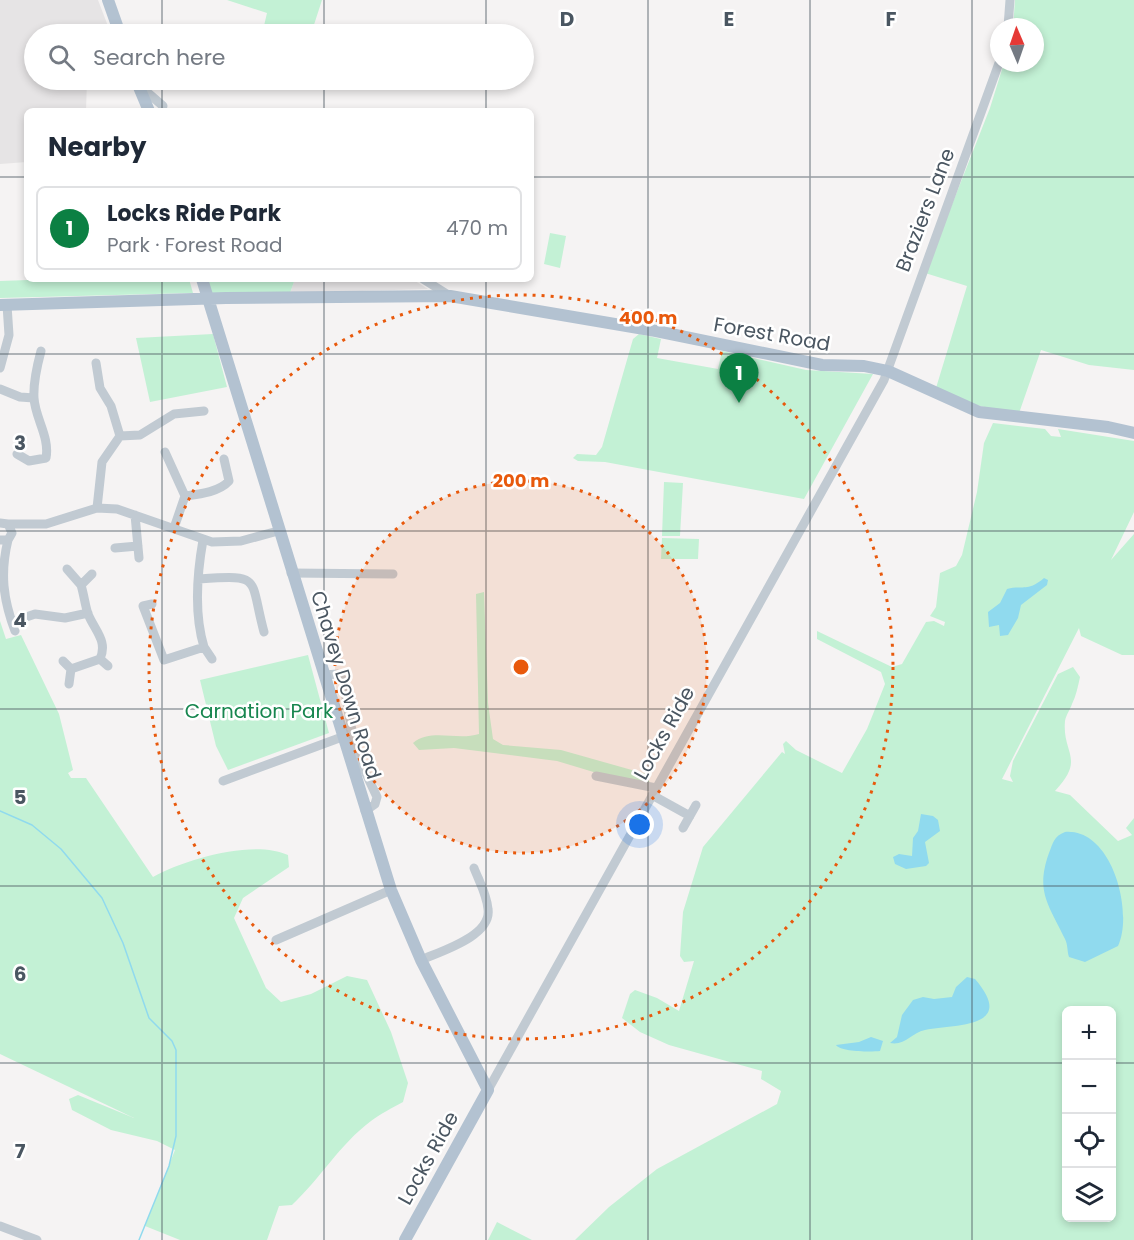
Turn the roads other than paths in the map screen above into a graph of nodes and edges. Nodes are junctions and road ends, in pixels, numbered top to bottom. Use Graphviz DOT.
graph roads {
  1 [pos="108,0"];
  2 [pos="1010,0"];
  3 [pos="1009,18"];
  4 [pos="116,24"];
  5 [pos="996,72"];
  6 [pos="140,90"];
  7 [pos="146,90"];
  8 [pos="148,108"];
  9 [pos="165,108"];
  10 [pos="203,282"];
  11 [pos="428,282"];
  12 [pos="450,296"];
  13 [pos="208,299"];
  14 [pos="4,305"];
  15 [pos="41,351"];
  16 [pos="96,363"];
  17 [pos="0,368"];
  18 [pos="888,371"];
  19 [pos="0,389"];
  20 [pos="34,398"];
  21 [pos="204,411"];
  22 [pos="1134,433"];
  23 [pos="120,436"];
  24 [pos="165,452"];
  25 [pos="17,454"];
  26 [pos="224,459"];
  27 [pos="185,496"];
  28 [pos="97,508"];
  29 [pos="135,515"];
  30 [pos="2,523"];
  31 [pos="26,525"];
  32 [pos="174,528"];
  33 [pos="278,531"];
  34 [pos="5,539"];
  35 [pos="203,540"];
  36 [pos="138,546"];
  37 [pos="115,548"];
  38 [pos="139,558"];
  39 [pos="67,568"];
  40 [pos="291,573"];
  41 [pos="92,574"];
  42 [pos="393,574"];
  43 [pos="199,579"];
  44 [pos="81,585"];
  45 [pos="152,604"];
  46 [pos="88,613"];
  47 [pos="264,632"];
  48 [pos="204,647"];
  49 [pos="100,659"];
  50 [pos="212,659"];
  51 [pos="63,661"];
  52 [pos="108,666"];
  53 [pos="71,669"];
  54 [pos="324,675"];
  55 [pos="69,684"];
  56 [pos="342,737"];
  57 [pos="596,776"];
  58 [pos="223,781"];
  59 [pos="654,791"];
  60 [pos="696,805"];
  61 [pos="365,811"];
  62 [pos="690,816"];
  63 [pos="683,828"];
  64 [pos="474,868"];
  65 [pos="391,890"];
  66 [pos="276,940"];
  67 [pos="421,960"];
  68 [pos="488,1090"];
  69 [pos="2,1229"];
  70 [pos="35,1239"];
  71 [pos="405,1240"];
  1 -- 4 [label="main road"];
  2 -- 3 [label="street"];
  5 -- 18 [label="street, Braziers Lane"];
  6 -- 8 [label="main road"];
  7 -- 9 [label="street"];
  10 -- 13 [label="main road, Chavey Down Road"];
  11 -- 12 [label="street"];
  12 -- 13 [label="main road, Forest Road"];
  12 -- 18 [label="main road, Forest Road"];
  13 -- 14 [label="main road, Forest Road"];
  13 -- 33 [label="main road, Chavey Down Road"];
  14 -- 17 [label="street"];
  15 -- 20 [label="street"];
  16 -- 23 [label="street"];
  18 -- 22 [label="main road, Forest Road"];
  18 -- 59 [label="street, Locks Ride"];
  19 -- 20 [label="street"];
  20 -- 25 [label="street"];
  21 -- 23 [label="street"];
  23 -- 28 [label="street"];
  24 -- 27 [label="street"];
  26 -- 27 [label="street"];
  27 -- 32 [label="street"];
  28 -- 29 [label="street"];
  28 -- 31 [label="street"];
  29 -- 32 [label="street"];
  29 -- 36 [label="street"];
  30 -- 31 [label="street"];
  30 -- 34 [label="street"];
  31 -- 34 [label="street"];
  32 -- 35 [label="street"];
  33 -- 35 [label="street"];
  33 -- 40 [label="main road, Chavey Down Road"];
  34 -- 46 [label="street"];
  35 -- 43 [label="street"];
  36 -- 37 [label="street"];
  36 -- 38 [label="street"];
  39 -- 44 [label="street"];
  40 -- 42 [label="street"];
  40 -- 54 [label="main road, Chavey Down Road"];
  41 -- 44 [label="street"];
  43 -- 47 [label="street"];
  43 -- 48 [label="street"];
  44 -- 46 [label="street"];
  45 -- 48 [label="street"];
  46 -- 49 [label="street"];
  48 -- 50 [label="street"];
  49 -- 52 [label="street"];
  49 -- 53 [label="street"];
  51 -- 53 [label="street"];
  53 -- 55 [label="street"];
  54 -- 56 [label="main road, Chavey Down Road"];
  54 -- 61 [label="street"];
  56 -- 58 [label="street"];
  56 -- 61 [label="main road, Chavey Down Road"];
  57 -- 59 [label="street"];
  59 -- 62 [label="street"];
  59 -- 68 [label="street, Locks Ride"];
  60 -- 62 [label="street"];
  61 -- 65 [label="main road, Chavey Down Road"];
  62 -- 63 [label="street"];
  64 -- 67 [label="street"];
  65 -- 66 [label="street"];
  65 -- 67 [label="main road, Chavey Down Road"];
  67 -- 68 [label="main road, Chavey Down Road"];
  68 -- 71 [label="main road, Locks Ride"];
  69 -- 70 [label="street"];
}
